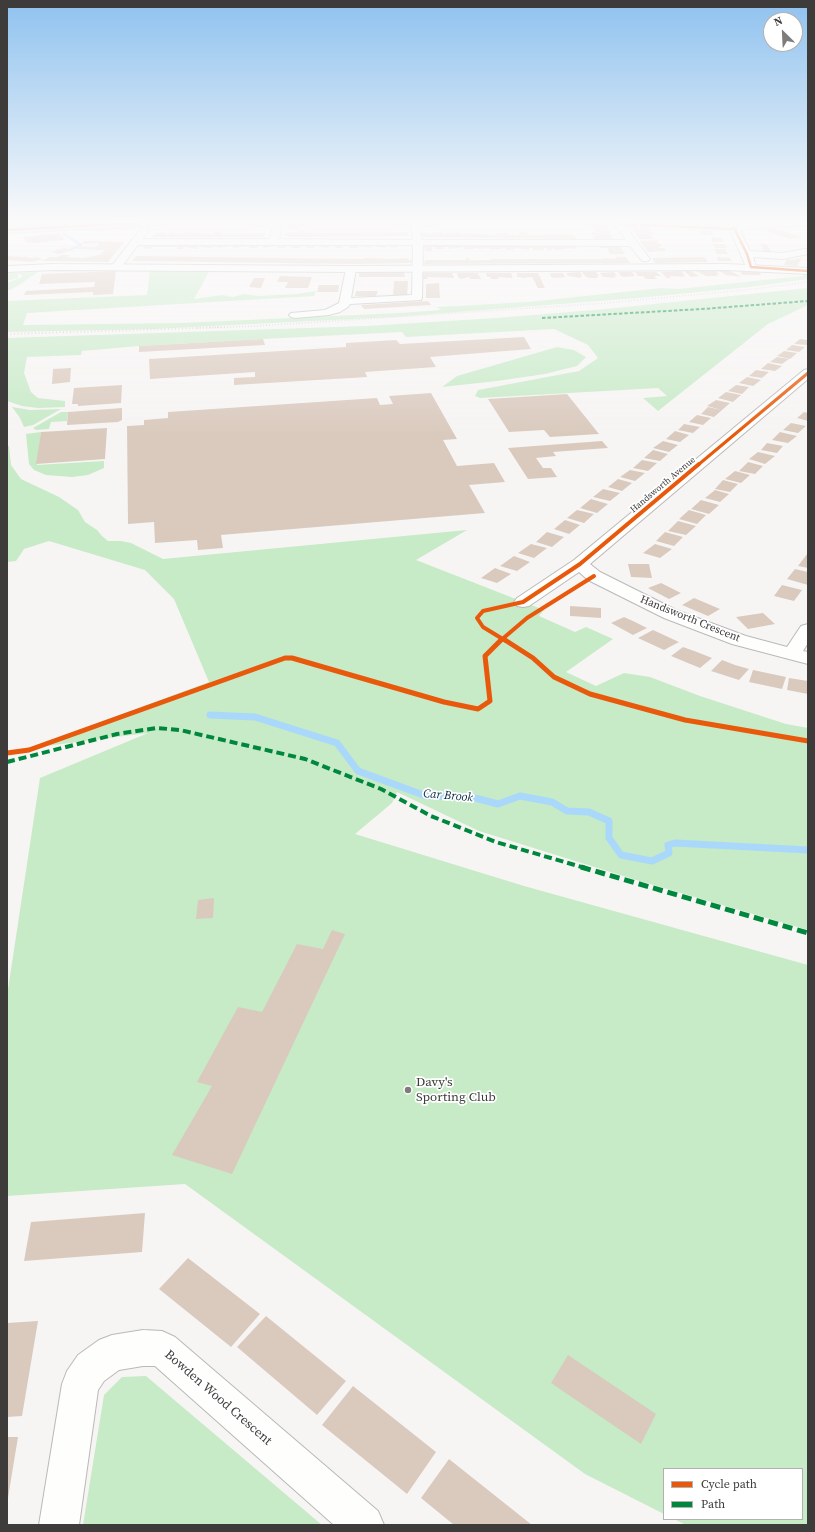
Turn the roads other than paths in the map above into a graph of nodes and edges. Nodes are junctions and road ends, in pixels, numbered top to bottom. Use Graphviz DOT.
graph roads {
  1 [pos="347,292"];
  2 [pos="417,292"];
  3 [pos="346,301"];
  4 [pos="295,315"];
  5 [pos="808,373"];
  6 [pos="580,564"];
  7 [pos="523,602"];
  8 [pos="808,630"];
  9 [pos="799,656"];
  10 [pos="59,1525"];
  11 [pos="364,1525"];
  1 -- 3 [label="street"];
  2 -- 3 [label="street"];
  3 -- 4 [label="street"];
  5 -- 6 [label="street, Handsworth Avenue"];
  6 -- 7 [label="street, Handsworth Avenue"];
  6 -- 9 [label="street, Handsworth Crescent"];
  8 -- 9 [label="street"];
  10 -- 11 [label="street, Bowden Wood Crescent"];
}
